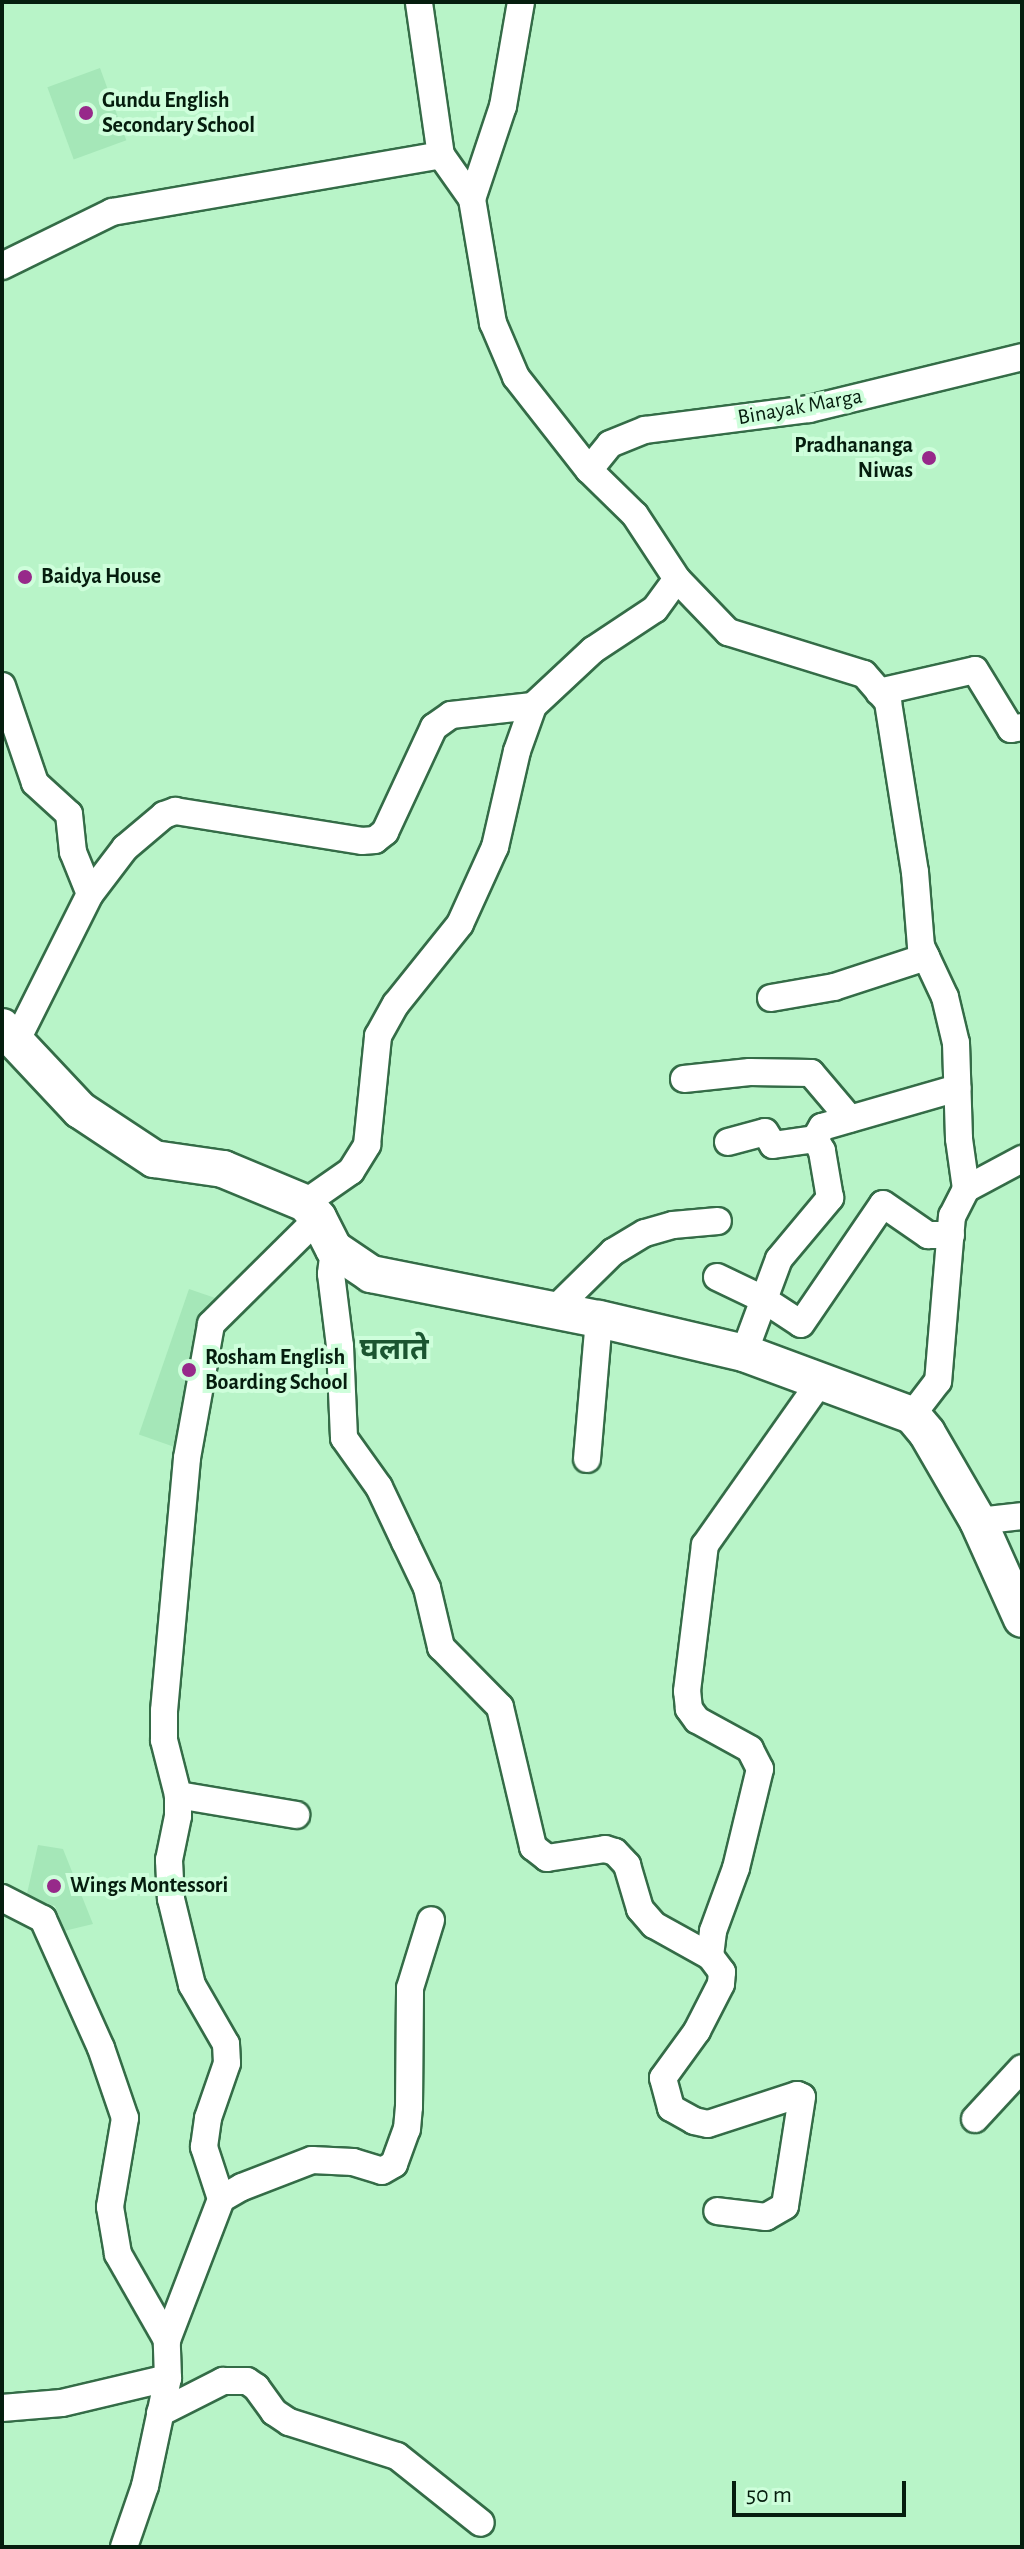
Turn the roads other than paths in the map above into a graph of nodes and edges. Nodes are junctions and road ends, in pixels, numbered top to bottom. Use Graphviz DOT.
graph roads {
  1 [pos="521,2"];
  2 [pos="419,3"];
  3 [pos="441,155"];
  4 [pos="472,199"];
  5 [pos="2,266"];
  6 [pos="1022,357"];
  7 [pos="589,470"];
  8 [pos="677,579"];
  9 [pos="2,686"];
  10 [pos="879,692"];
  11 [pos="533,706"];
  12 [pos="1022,727"];
  13 [pos="90,894"];
  14 [pos="926,957"];
  15 [pos="771,998"];
  16 [pos="9,1035"];
  17 [pos="684,1079"];
  18 [pos="957,1088"];
  19 [pos="850,1119"];
  20 [pos="815,1139"];
  21 [pos="728,1142"];
  22 [pos="1022,1159"];
  23 [pos="966,1189"];
  24 [pos="718,1221"];
  25 [pos="319,1223"];
  26 [pos="951,1235"];
  27 [pos="717,1277"];
  28 [pos="763,1299"];
  29 [pos="554,1310"];
  30 [pos="599,1319"];
  31 [pos="744,1353"];
  32 [pos="820,1382"];
  33 [pos="912,1415"];
  34 [pos="587,1459"];
  35 [pos="1022,1516"];
  36 [pos="978,1521"];
  37 [pos="1022,1619"];
  38 [pos="178,1795"];
  39 [pos="296,1815"];
  40 [pos="2,1898"];
  41 [pos="431,1920"];
  42 [pos="710,1956"];
  43 [pos="1022,2068"];
  44 [pos="975,2119"];
  45 [pos="221,2199"];
  46 [pos="717,2211"];
  47 [pos="167,2340"];
  48 [pos="168,2378"];
  49 [pos="2,2408"];
  50 [pos="160,2413"];
  51 [pos="481,2523"];
  52 [pos="124,2547"];
  1 -- 4 [label="street"];
  2 -- 3 [label="street"];
  3 -- 4 [label="street"];
  3 -- 5 [label="street"];
  4 -- 7 [label="street"];
  6 -- 7 [label="street, Binayak Marga"];
  7 -- 8 [label="street"];
  8 -- 10 [label="street"];
  8 -- 11 [label="street"];
  9 -- 13 [label="street"];
  10 -- 12 [label="street"];
  10 -- 14 [label="street"];
  11 -- 13 [label="street"];
  11 -- 25 [label="street"];
  13 -- 16 [label="street"];
  14 -- 15 [label="street"];
  14 -- 18 [label="street"];
  16 -- 25 [label="main road"];
  17 -- 19 [label="street"];
  18 -- 19 [label="street"];
  18 -- 23 [label="street"];
  19 -- 20 [label="street"];
  20 -- 21 [label="street"];
  20 -- 28 [label="street"];
  22 -- 23 [label="street"];
  23 -- 26 [label="street"];
  24 -- 29 [label="street"];
  25 -- 29 [label="main road"];
  25 -- 38 [label="street"];
  25 -- 42 [label="street"];
  26 -- 28 [label="street"];
  26 -- 33 [label="street"];
  27 -- 28 [label="street"];
  28 -- 31 [label="street"];
  29 -- 30 [label="main road"];
  30 -- 31 [label="main road"];
  30 -- 34 [label="street"];
  31 -- 32 [label="main road"];
  32 -- 33 [label="main road"];
  32 -- 42 [label="street"];
  33 -- 36 [label="main road"];
  35 -- 36 [label="street"];
  36 -- 37 [label="main road"];
  38 -- 39 [label="street"];
  38 -- 45 [label="street"];
  40 -- 47 [label="street"];
  41 -- 45 [label="street"];
  42 -- 46 [label="street"];
  43 -- 44 [label="street"];
  45 -- 47 [label="street"];
  47 -- 48 [label="street"];
  48 -- 49 [label="street"];
  48 -- 50 [label="street"];
  50 -- 51 [label="street"];
  50 -- 52 [label="street"];
}
